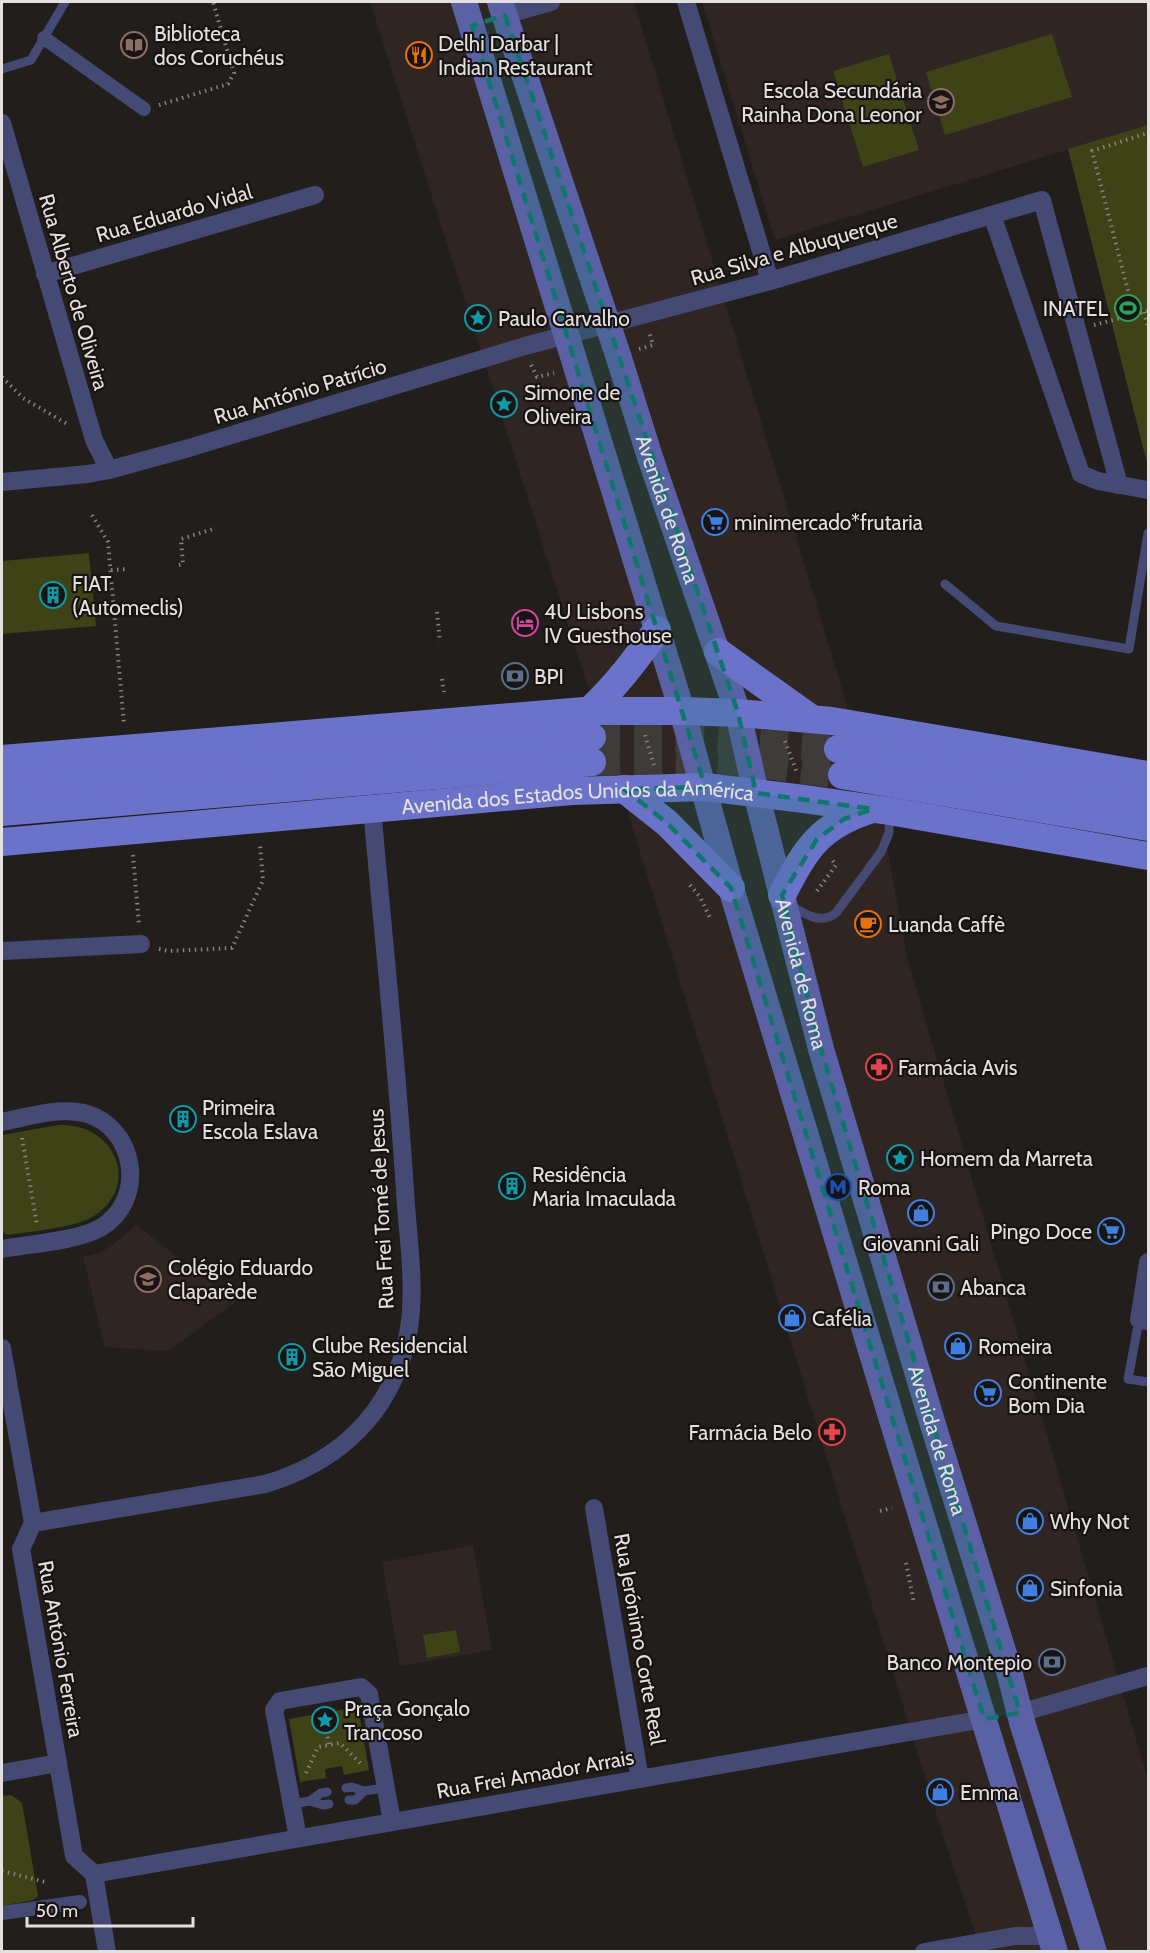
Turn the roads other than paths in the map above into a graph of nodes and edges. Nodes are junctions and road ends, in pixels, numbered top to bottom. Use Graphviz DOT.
graph roads {
  1 [pos="65,2"];
  2 [pos="464,2"];
  3 [pos="551,2"];
  4 [pos="686,2"];
  5 [pos="502,8"];
  6 [pos="472,26"];
  7 [pos="44,38"];
  8 [pos="2,69"];
  9 [pos="144,110"];
  10 [pos="2,123"];
  11 [pos="315,195"];
  12 [pos="992,215"];
  13 [pos="45,274"];
  14 [pos="770,281"];
  15 [pos="608,323"];
  16 [pos="566,334"];
  17 [pos="109,470"];
  18 [pos="2,482"];
  19 [pos="1119,485"];
  20 [pos="1149,490"];
  21 [pos="1149,533"];
  22 [pos="945,584"];
  23 [pos="657,630"];
  24 [pos="718,652"];
  25 [pos="682,711"];
  26 [pos="738,713"];
  27 [pos="811,718"];
  28 [pos="592,736"];
  29 [pos="2,759"];
  30 [pos="1149,775"];
  31 [pos="2,786"];
  32 [pos="705,787"];
  33 [pos="624,789"];
  34 [pos="756,793"];
  35 [pos="1149,802"];
  36 [pos="372,808"];
  37 [pos="881,810"];
  38 [pos="2,812"];
  39 [pos="1149,827"];
  40 [pos="2,842"];
  41 [pos="1149,856"];
  42 [pos="731,888"];
  43 [pos="783,898"];
  44 [pos="141,944"];
  45 [pos="2,951"];
  46 [pos="2,1122"];
  47 [pos="2,1249"];
  48 [pos="1149,1262"];
  49 [pos="1144,1321"];
  50 [pos="2,1348"];
  51 [pos="1149,1382"];
  52 [pos="594,1508"];
  53 [pos="33,1523"];
  54 [pos="1149,1676"];
  55 [pos="1021,1718"];
  56 [pos="982,1722"];
  57 [pos="58,1763"];
  58 [pos="2,1773"];
  59 [pos="640,1779"];
  60 [pos="346,1788"];
  61 [pos="386,1788"];
  62 [pos="364,1791"];
  63 [pos="327,1792"];
  64 [pos="349,1800"];
  65 [pos="310,1801"];
  66 [pos="292,1804"];
  67 [pos="329,1804"];
  68 [pos="392,1822"];
  69 [pos="298,1838"];
  70 [pos="94,1874"];
  71 [pos="80,1902"];
  72 [pos="2,1913"];
  73 [pos="1053,1944"];
  74 [pos="107,1952"];
  75 [pos="924,1952"];
  76 [pos="1094,1952"];
  1 -- 7 [label="lane"];
  2 -- 6 [label="main road, Avenida de Roma"];
  3 -- 5 [label="street"];
  4 -- 14 [label="street"];
  5 -- 6 [label="main road"];
  5 -- 15 [label="main road, Avenida de Roma"];
  6 -- 16 [label="main road, Avenida de Roma"];
  7 -- 8 [label="lane"];
  7 -- 9 [label="street"];
  10 -- 13 [label="street, Rua Alberto de Oliveira"];
  11 -- 13 [label="street, Rua Eduardo Vidal"];
  12 -- 14 [label="street, Rua Silva e Albuquerque"];
  12 -- 19 [label="street"];
  12 -- 19 [label="street, Rua Silva e Albuquerque"];
  13 -- 17 [label="street, Rua Alberto de Oliveira"];
  14 -- 15 [label="street, Rua Silva e Albuquerque"];
  15 -- 16 [label="street, Rua António Patrício"];
  15 -- 24 [label="main road, Avenida de Roma"];
  16 -- 17 [label="street, Rua António Patrício"];
  16 -- 23 [label="main road, Avenida de Roma"];
  17 -- 18 [label="street, Rua António Patrício"];
  19 -- 20 [label="street"];
  21 -- 22 [label="lane"];
  23 -- 25 [label="main road, Avenida de Roma"];
  23 -- 28 [label="main road"];
  24 -- 26 [label="main road, Avenida de Roma"];
  24 -- 27 [label="main road"];
  25 -- 26 [label="main road, Avenida dos Estados Unidos da América"];
  25 -- 28 [label="main road, Avenida dos Estados Unidos da América"];
  25 -- 32 [label="main road, Avenida de Roma"];
  26 -- 27 [label="main road, Avenida dos Estados Unidos da América"];
  26 -- 34 [label="main road, Avenida de Roma"];
  27 -- 30 [label="main road, Avenida dos Estados Unidos da América"];
  28 -- 29 [label="main road, Avenida dos Estados Unidos da América"];
  28 -- 31 [label="main road, Avenida dos Estados Unidos da América"];
  28 -- 38 [label="main road, Avenida dos Estados Unidos da América"];
  32 -- 33 [label="main road, Avenida dos Estados Unidos da América"];
  32 -- 34 [label="main road, Avenida dos Estados Unidos da América"];
  32 -- 42 [label="main road, Avenida de Roma"];
  33 -- 36 [label="main road, Avenida dos Estados Unidos da América"];
  33 -- 42 [label="main road"];
  34 -- 37 [label="main road, Avenida dos Estados Unidos da América"];
  34 -- 43 [label="main road, Avenida de Roma"];
  35 -- 39 [label="main road"];
  36 -- 40 [label="main road, Avenida dos Estados Unidos da América"];
  36 -- 53 [label="street, Rua Frei Tomé de Jesus"];
  37 -- 41 [label="main road, Avenida dos Estados Unidos da América"];
  37 -- 43 [label="main road"];
  37 -- 43 [label="lane"];
  42 -- 56 [label="main road, Avenida de Roma"];
  43 -- 55 [label="main road, Avenida de Roma"];
  44 -- 45 [label="street"];
  46 -- 47 [label="street"];
  48 -- 49 [label="street"];
  49 -- 51 [label="lane"];
  50 -- 53 [label="street"];
  52 -- 59 [label="street, Rua Jerónimo Corte Real"];
  53 -- 57 [label="street, Rua António Ferreira"];
  54 -- 55 [label="street"];
  55 -- 56 [label="main road"];
  55 -- 76 [label="main road, Avenida de Roma"];
  56 -- 59 [label="street, Rua Frei Amador Arrais"];
  56 -- 73 [label="main road, Avenida de Roma"];
  57 -- 58 [label="street"];
  57 -- 70 [label="street, Rua António Ferreira"];
  59 -- 68 [label="street, Rua Frei Amador Arrais"];
  60 -- 62 [label="lane"];
  61 -- 62 [label="lane"];
  61 -- 66 [label="street"];
  61 -- 68 [label="street"];
  62 -- 64 [label="lane"];
  63 -- 65 [label="lane"];
  65 -- 66 [label="lane"];
  65 -- 67 [label="lane"];
  66 -- 69 [label="street"];
  68 -- 69 [label="street, Rua Frei Amador Arrais"];
  69 -- 70 [label="street, Rua Frei Amador Arrais"];
  70 -- 74 [label="street"];
  71 -- 72 [label="street"];
  73 -- 75 [label="street"];
}
